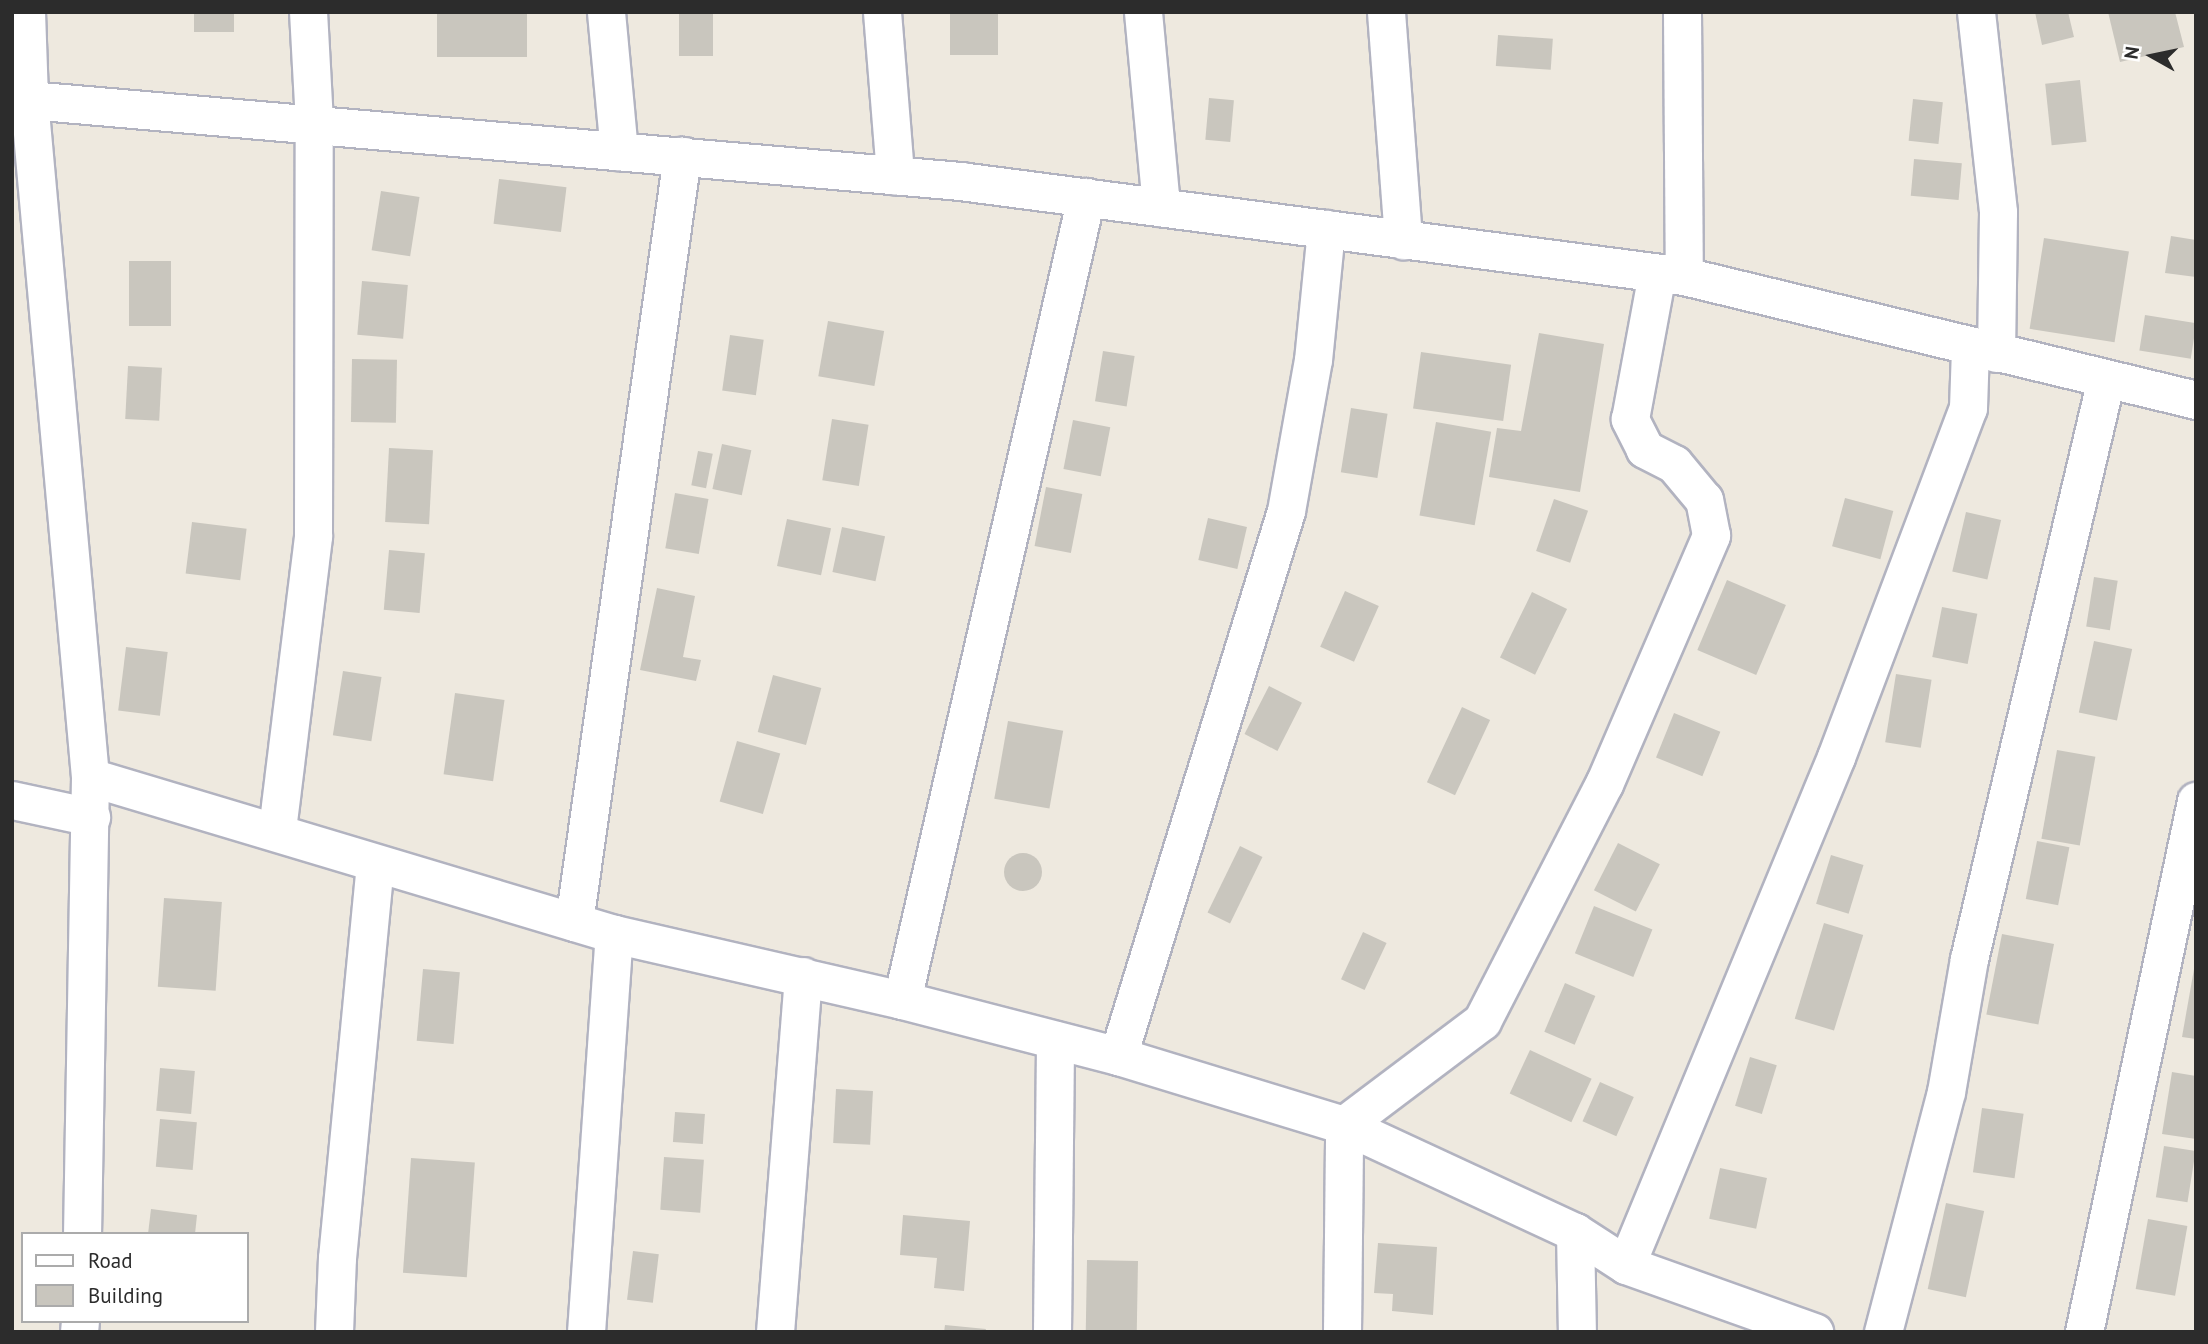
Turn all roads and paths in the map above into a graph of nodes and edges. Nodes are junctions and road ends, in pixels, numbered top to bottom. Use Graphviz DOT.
graph roads {
  1 [pos="26,12"];
  2 [pos="308,12"];
  3 [pos="606,12"];
  4 [pos="882,12"];
  5 [pos="1143,12"];
  6 [pos="1386,12"];
  7 [pos="1682,12"];
  8 [pos="1976,12"];
  9 [pos="29,100"];
  10 [pos="314,122"];
  11 [pos="619,151"];
  12 [pos="682,156"];
  13 [pos="895,175"];
  14 [pos="1086,197"];
  15 [pos="1161,207"];
  16 [pos="1326,229"];
  17 [pos="1403,240"];
  18 [pos="1670,274"];
  19 [pos="1983,350"];
  20 [pos="2106,379"];
  21 [pos="2196,400"];
  22 [pos="90,777"];
  23 [pos="12,800"];
  24 [pos="2196,801"];
  25 [pos="91,817"];
  26 [pos="277,830"];
  27 [pos="375,864"];
  28 [pos="574,922"];
  29 [pos="614,933"];
  30 [pos="803,976"];
  31 [pos="902,1000"];
  32 [pos="1055,1040"];
  33 [pos="1118,1056"];
  34 [pos="1344,1125"];
  35 [pos="82,1232"];
  36 [pos="1575,1232"];
  37 [pos="1626,1265"];
  38 [pos="334,1332"];
  39 [pos="586,1332"];
  40 [pos="775,1332"];
  41 [pos="1052,1332"];
  42 [pos="1342,1332"];
  43 [pos="1577,1332"];
  44 [pos="1814,1332"];
  45 [pos="1883,1332"];
  46 [pos="2084,1332"];
  1 -- 9 [label="street"];
  2 -- 10 [label="street"];
  3 -- 11 [label="street"];
  4 -- 13 [label="street"];
  5 -- 15 [label="street"];
  6 -- 17 [label="street"];
  7 -- 18 [label="street"];
  8 -- 19 [label="street"];
  9 -- 10 [label="street"];
  9 -- 22 [label="street"];
  10 -- 11 [label="street"];
  10 -- 26 [label="street"];
  11 -- 12 [label="street"];
  12 -- 13 [label="street"];
  12 -- 28 [label="street"];
  13 -- 14 [label="street"];
  14 -- 15 [label="street"];
  14 -- 31 [label="street"];
  15 -- 16 [label="street"];
  16 -- 17 [label="street"];
  16 -- 33 [label="street"];
  17 -- 18 [label="street"];
  18 -- 19 [label="street"];
  18 -- 34 [label="street"];
  19 -- 20 [label="street"];
  19 -- 37 [label="street"];
  20 -- 21 [label="street"];
  20 -- 45 [label="street"];
  22 -- 25 [label="street"];
  22 -- 26 [label="street"];
  23 -- 25 [label="street"];
  24 -- 46 [label="street"];
  25 -- 35 [label="street"];
  26 -- 27 [label="street"];
  27 -- 28 [label="street"];
  27 -- 38 [label="street"];
  28 -- 29 [label="street"];
  29 -- 30 [label="street"];
  29 -- 39 [label="street"];
  30 -- 31 [label="street"];
  30 -- 40 [label="street"];
  31 -- 32 [label="street"];
  32 -- 33 [label="street"];
  32 -- 41 [label="street"];
  33 -- 34 [label="street"];
  34 -- 36 [label="street"];
  34 -- 42 [label="street"];
  36 -- 37 [label="street"];
  36 -- 43 [label="street"];
  37 -- 44 [label="street"];
}
